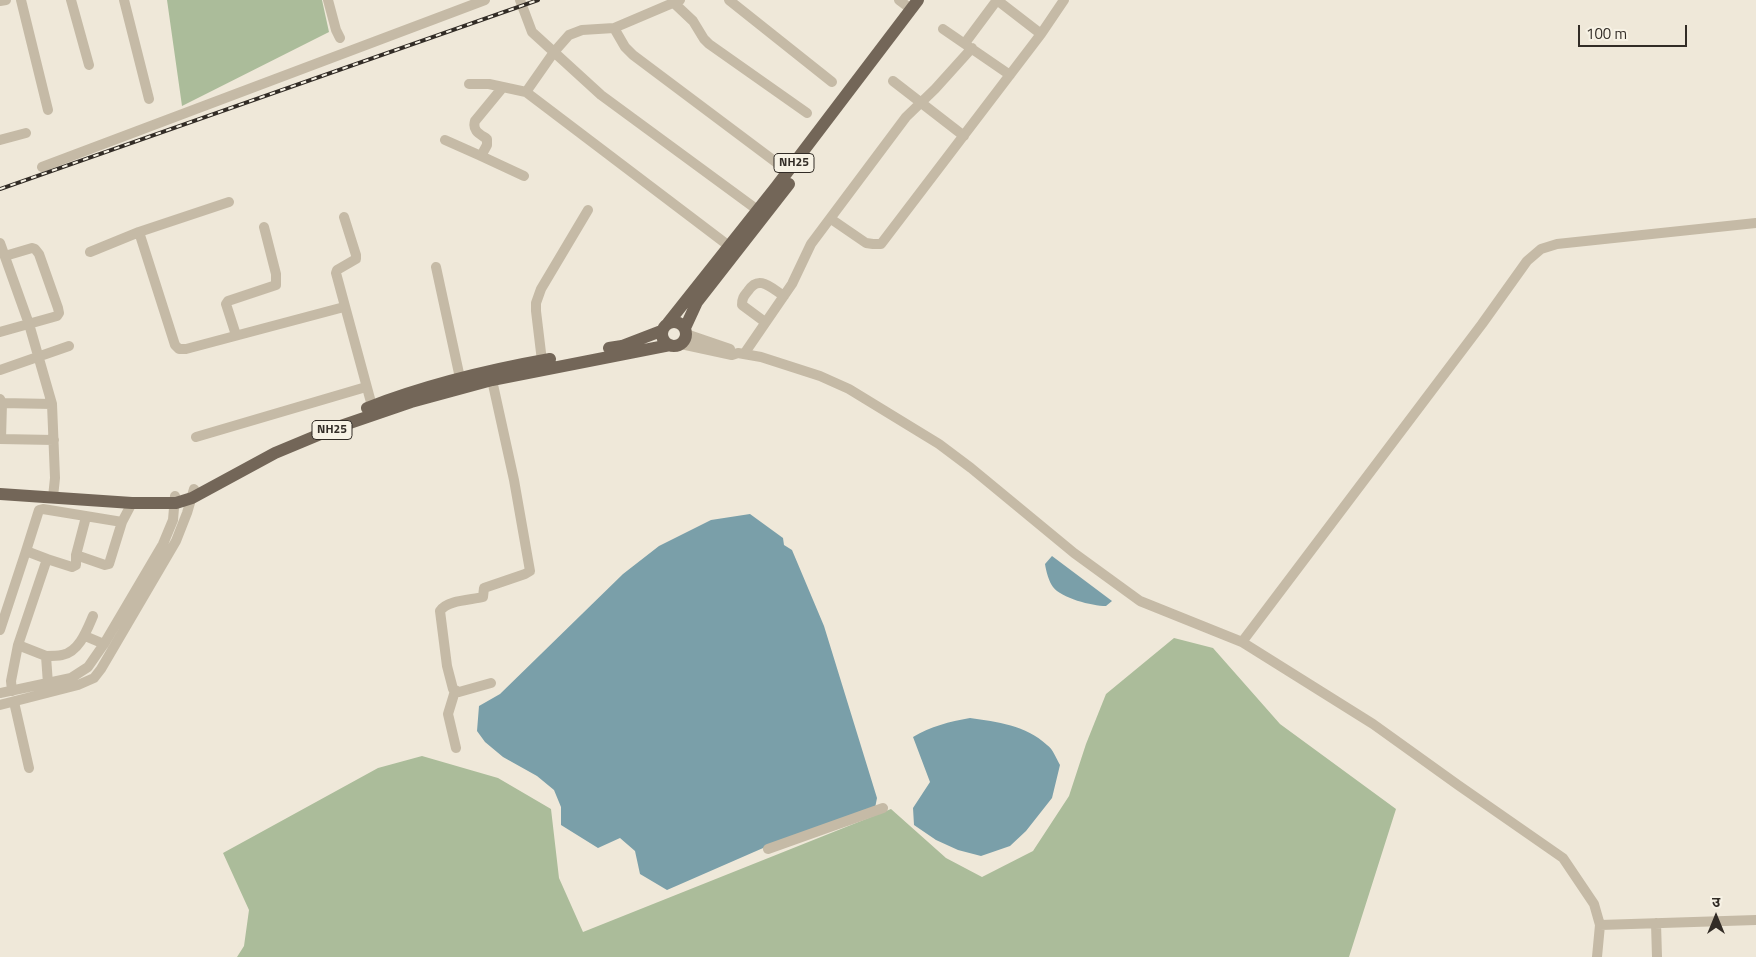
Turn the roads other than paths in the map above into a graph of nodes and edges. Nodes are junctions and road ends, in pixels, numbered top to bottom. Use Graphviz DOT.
graph roads {
  1 [pos="6,0"];
  2 [pos="21,0"];
  3 [pos="71,0"];
  4 [pos="124,0"];
  5 [pos="328,0"];
  6 [pos="485,0"];
  7 [pos="520,0"];
  8 [pos="729,0"];
  9 [pos="899,0"];
  10 [pos="927,0"];
  11 [pos="997,0"];
  12 [pos="1064,0"];
  13 [pos="0,1"];
  14 [pos="677,1"];
  15 [pos="914,5"];
  16 [pos="614,28"];
  17 [pos="944,29"];
  18 [pos="1041,34"];
  19 [pos="340,38"];
  20 [pos="968,45"];
  21 [pos="554,52"];
  22 [pos="89,65"];
  23 [pos="1010,75"];
  24 [pos="893,81"];
  25 [pos="832,82"];
  26 [pos="469,84"];
  27 [pos="503,87"];
  28 [pos="526,92"];
  29 [pos="149,99"];
  30 [pos="920,103"];
  31 [pos="48,110"];
  32 [pos="806,113"];
  33 [pos="26,133"];
  34 [pos="964,136"];
  35 [pos="0,140"];
  36 [pos="445,140"];
  37 [pos="481,156"];
  38 [pos="777,163"];
  39 [pos="42,168"];
  40 [pos="524,176"];
  41 [pos="229,202"];
  42 [pos="588,210"];
  43 [pos="762,212"];
  44 [pos="344,217"];
  45 [pos="830,219"];
  46 [pos="1756,223"];
  47 [pos="264,227"];
  48 [pos="138,232"];
  49 [pos="0,243"];
  50 [pos="729,246"];
  51 [pos="90,252"];
  52 [pos="5,256"];
  53 [pos="436,267"];
  54 [pos="10,272"];
  55 [pos="0,276"];
  56 [pos="784,296"];
  57 [pos="344,307"];
  58 [pos="765,322"];
  59 [pos="29,324"];
  60 [pos="665,327"];
  61 [pos="0,332"];
  62 [pos="236,335"];
  63 [pos="680,338"];
  64 [pos="69,346"];
  65 [pos="741,354"];
  66 [pos="39,357"];
  67 [pos="542,360"];
  68 [pos="0,370"];
  69 [pos="460,378"];
  70 [pos="492,380"];
  71 [pos="366,387"];
  72 [pos="1,400"];
  73 [pos="52,404"];
  74 [pos="372,406"];
  75 [pos="196,437"];
  76 [pos="0,440"];
  77 [pos="54,440"];
  78 [pos="0,486"];
  79 [pos="193,493"];
  80 [pos="0,494"];
  81 [pos="54,494"];
  82 [pos="175,499"];
  83 [pos="132,503"];
  84 [pos="86,517"];
  85 [pos="122,522"];
  86 [pos="26,551"];
  87 [pos="76,555"];
  88 [pos="47,559"];
  89 [pos="93,616"];
  90 [pos="0,630"];
  91 [pos="85,636"];
  92 [pos="1242,642"];
  93 [pos="104,644"];
  94 [pos="18,645"];
  95 [pos="46,656"];
  96 [pos="490,683"];
  97 [pos="48,684"];
  98 [pos="12,691"];
  99 [pos="455,691"];
  100 [pos="0,693"];
  101 [pos="14,702"];
  102 [pos="0,704"];
  103 [pos="456,748"];
  104 [pos="30,768"];
  105 [pos="883,808"];
  106 [pos="768,850"];
  107 [pos="1756,920"];
  108 [pos="1656,923"];
  109 [pos="1600,925"];
  110 [pos="1597,957"];
  111 [pos="1656,957"];
  1 -- 13 [label="street"];
  2 -- 31 [label="street"];
  3 -- 22 [label="street"];
  4 -- 29 [label="street"];
  5 -- 19 [label="street"];
  6 -- 39 [label="street"];
  7 -- 21 [label="street"];
  8 -- 25 [label="street"];
  9 -- 15 [label="street"];
  10 -- 43 [label="main road, NH25"];
  11 -- 18 [label="street"];
  11 -- 20 [label="street"];
  12 -- 18 [label="street"];
  14 -- 16 [label="street"];
  14 -- 32 [label="street"];
  15 -- 43 [label="main road, NH25"];
  16 -- 21 [label="street"];
  16 -- 38 [label="street"];
  17 -- 20 [label="street"];
  18 -- 23 [label="street"];
  20 -- 23 [label="street"];
  20 -- 30 [label="street"];
  21 -- 28 [label="street"];
  21 -- 43 [label="street"];
  23 -- 34 [label="street"];
  24 -- 30 [label="street"];
  26 -- 27 [label="street"];
  27 -- 28 [label="street"];
  27 -- 37 [label="street"];
  28 -- 50 [label="street"];
  30 -- 34 [label="street"];
  30 -- 45 [label="street"];
  33 -- 35 [label="street"];
  34 -- 45 [label="street"];
  36 -- 37 [label="street"];
  37 -- 40 [label="street"];
  41 -- 48 [label="street"];
  42 -- 67 [label="street"];
  43 -- 50 [label="main road, NH25"];
  43 -- 63 [label="main road, NH25"];
  44 -- 57 [label="street"];
  45 -- 56 [label="street"];
  46 -- 92 [label="street"];
  47 -- 62 [label="street"];
  48 -- 51 [label="street"];
  48 -- 62 [label="street"];
  49 -- 52 [label="street"];
  50 -- 60 [label="main road, NH25"];
  52 -- 54 [label="street"];
  52 -- 59 [label="street"];
  53 -- 69 [label="street"];
  54 -- 55 [label="street"];
  54 -- 59 [label="street"];
  56 -- 58 [label="street"];
  56 -- 58 [label="street"];
  57 -- 62 [label="street"];
  57 -- 71 [label="street"];
  58 -- 65 [label="street"];
  59 -- 61 [label="street"];
  59 -- 66 [label="street"];
  60 -- 63 [label="main road"];
  60 -- 63 [label="main road"];
  60 -- 67 [label="main road, NH25"];
  63 -- 65 [label="street"];
  63 -- 70 [label="main road, NH25"];
  64 -- 66 [label="street"];
  65 -- 92 [label="street"];
  66 -- 68 [label="street"];
  66 -- 73 [label="street"];
  67 -- 69 [label="main road, NH25"];
  69 -- 74 [label="main road, NH25"];
  70 -- 79 [label="main road, NH25"];
  70 -- 99 [label="street"];
  71 -- 74 [label="street"];
  71 -- 75 [label="street"];
  72 -- 73 [label="street"];
  72 -- 76 [label="street"];
  73 -- 77 [label="street"];
  74 -- 79 [label="main road, NH25"];
  76 -- 77 [label="street"];
  77 -- 81 [label="street"];
  78 -- 81 [label="main road, NH25"];
  79 -- 82 [label="main road, NH25"];
  79 -- 101 [label="street"];
  80 -- 81 [label="main road, NH25"];
  81 -- 82 [label="main road, NH25"];
  81 -- 83 [label="main road, NH25"];
  82 -- 83 [label="main road, NH25"];
  82 -- 93 [label="street"];
  83 -- 85 [label="street"];
  84 -- 85 [label="street"];
  84 -- 86 [label="street"];
  84 -- 87 [label="street"];
  85 -- 87 [label="street"];
  86 -- 88 [label="street"];
  86 -- 90 [label="street"];
  87 -- 88 [label="street"];
  88 -- 94 [label="street"];
  89 -- 91 [label="street"];
  91 -- 93 [label="street"];
  91 -- 95 [label="street"];
  92 -- 109 [label="street"];
  93 -- 97 [label="street"];
  94 -- 95 [label="street"];
  94 -- 98 [label="street"];
  95 -- 97 [label="street"];
  96 -- 99 [label="street"];
  97 -- 98 [label="street"];
  98 -- 100 [label="street"];
  99 -- 103 [label="street"];
  101 -- 102 [label="street"];
  101 -- 104 [label="street"];
  105 -- 106 [label="street"];
  107 -- 108 [label="street"];
  108 -- 109 [label="street"];
  108 -- 111 [label="street"];
  109 -- 110 [label="street"];
}
